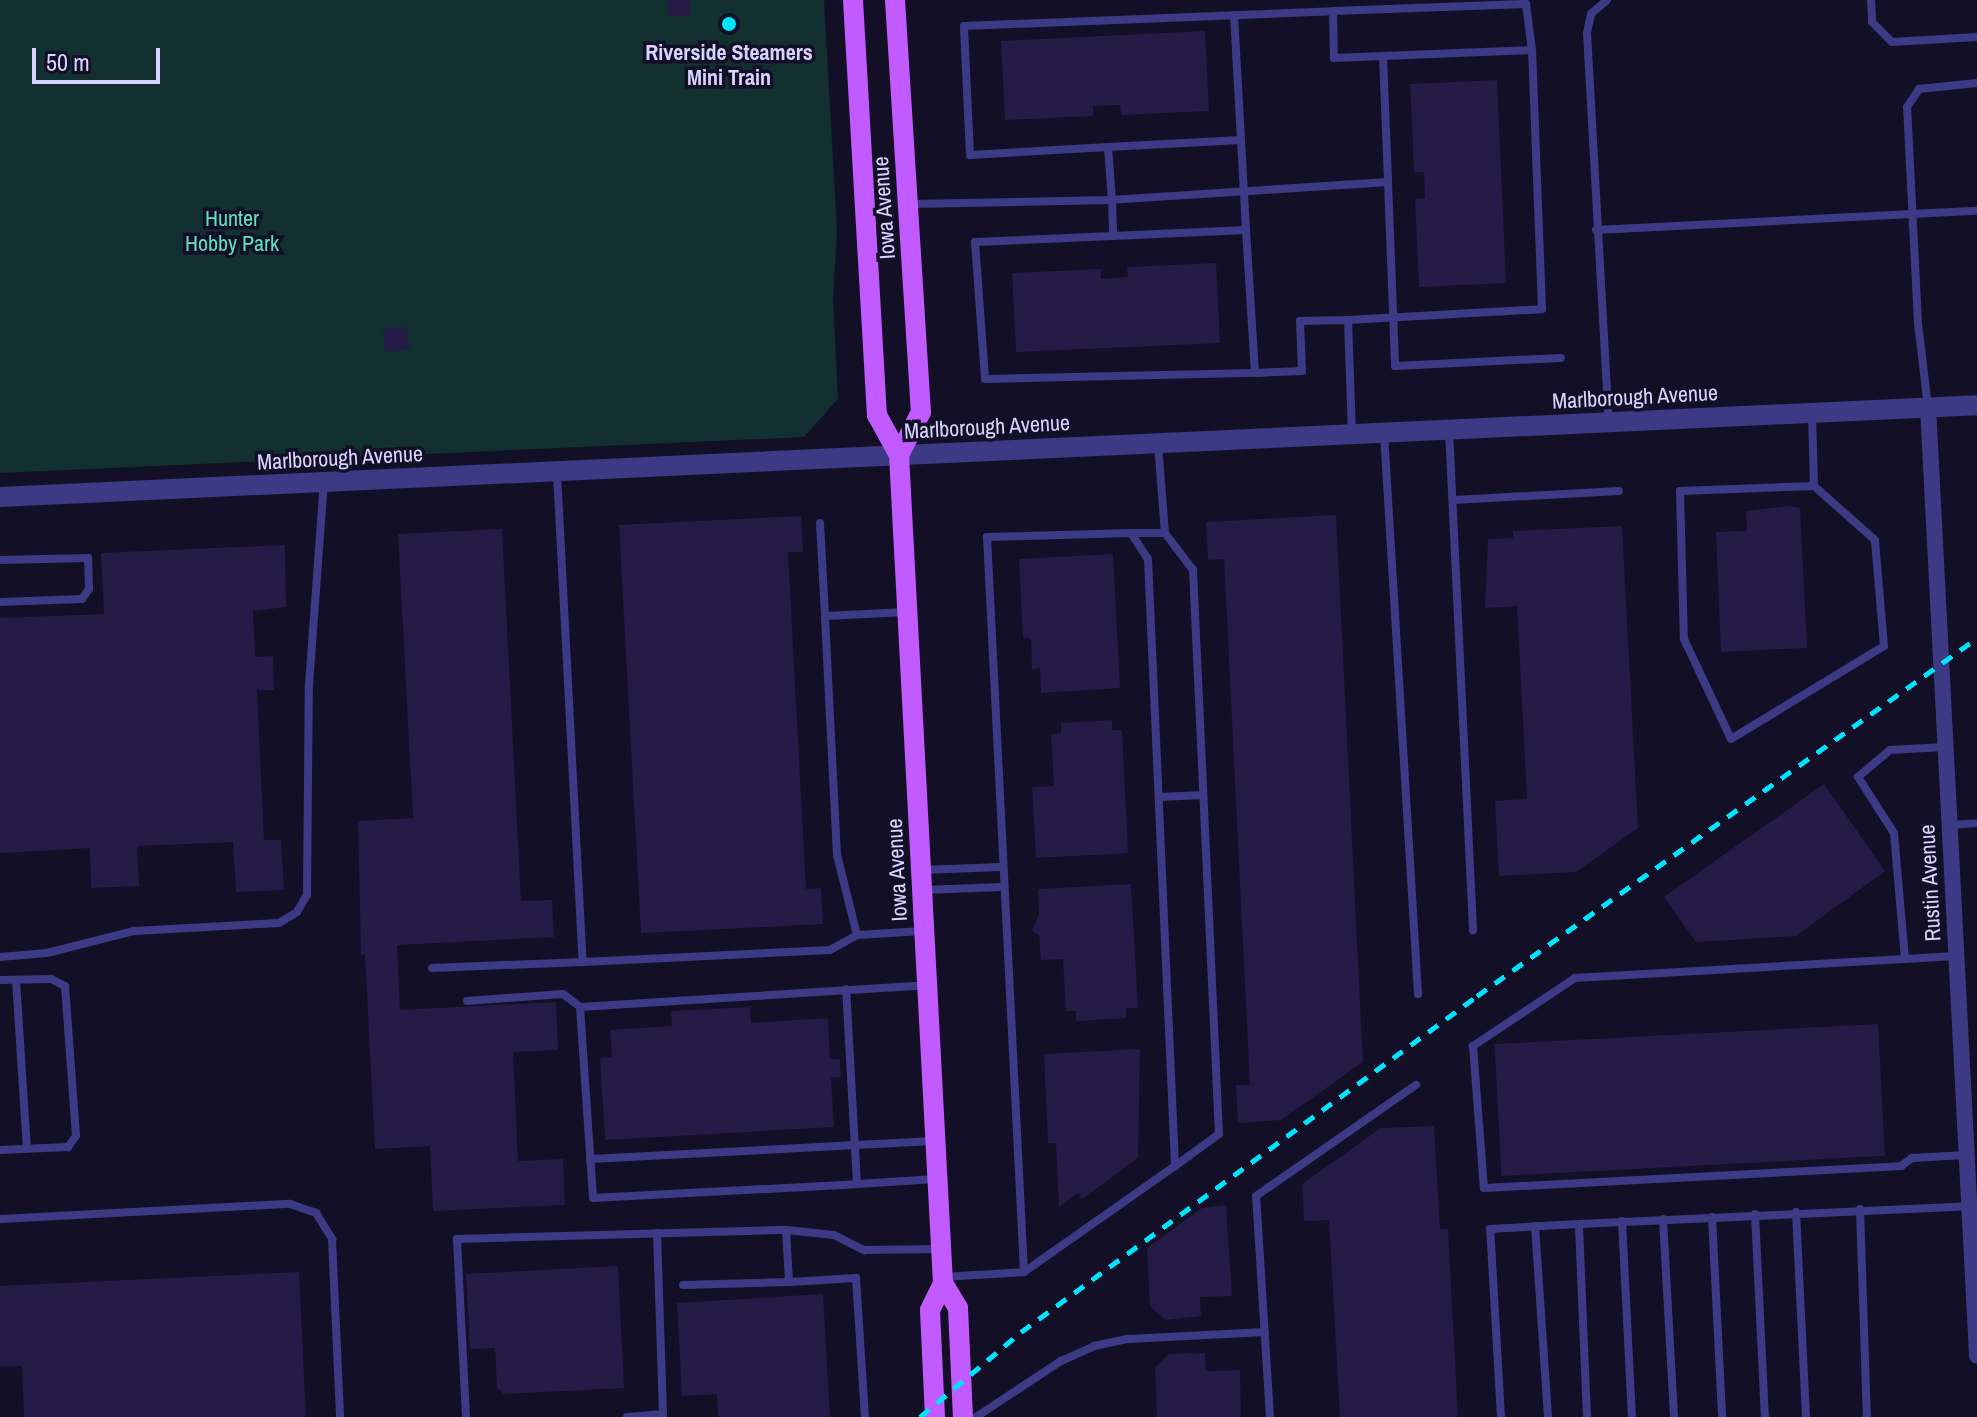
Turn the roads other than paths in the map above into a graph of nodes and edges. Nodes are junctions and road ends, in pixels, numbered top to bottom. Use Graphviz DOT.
graph roads {
  1 [pos="853,0"];
  2 [pos="895,0"];
  3 [pos="1607,0"];
  4 [pos="1867,1"];
  5 [pos="1333,11"];
  6 [pos="1234,15"];
  7 [pos="1977,37"];
  8 [pos="1532,50"];
  9 [pos="1383,56"];
  10 [pos="1977,83"];
  11 [pos="1241,140"];
  12 [pos="1108,147"];
  13 [pos="1388,182"];
  14 [pos="1243,192"];
  15 [pos="1112,200"];
  16 [pos="908,204"];
  17 [pos="1977,211"];
  18 [pos="1912,216"];
  19 [pos="1246,230"];
  20 [pos="1596,230"];
  21 [pos="1113,236"];
  22 [pos="1392,316"];
  23 [pos="1348,320"];
  24 [pos="1561,358"];
  25 [pos="1255,373"];
  26 [pos="1977,405"];
  27 [pos="1928,407"];
  28 [pos="1812,413"];
  29 [pos="1609,422"];
  30 [pos="1449,429"];
  31 [pos="1384,432"];
  32 [pos="1352,434"];
  33 [pos="1158,444"];
  34 [pos="899,455"];
  35 [pos="556,472"];
  36 [pos="324,483"];
  37 [pos="1814,486"];
  38 [pos="1619,491"];
  39 [pos="0,497"];
  40 [pos="1453,500"];
  41 [pos="820,523"];
  42 [pos="1131,533"];
  43 [pos="1165,533"];
  44 [pos="0,560"];
  45 [pos="0,602"];
  46 [pos="907,612"];
  47 [pos="825,616"];
  48 [pos="1945,747"];
  49 [pos="1203,795"];
  50 [pos="1160,797"];
  51 [pos="1977,823"];
  52 [pos="1949,825"];
  53 [pos="1001,867"];
  54 [pos="922,880"];
  55 [pos="1002,887"];
  56 [pos="1473,930"];
  57 [pos="924,931"];
  58 [pos="857,935"];
  59 [pos="1956,956"];
  60 [pos="0,957"];
  61 [pos="1905,959"];
  62 [pos="583,962"];
  63 [pos="432,968"];
  64 [pos="0,980"];
  65 [pos="16,980"];
  66 [pos="927,985"];
  67 [pos="846,989"];
  68 [pos="1418,994"];
  69 [pos="467,1001"];
  70 [pos="580,1007"];
  71 [pos="1416,1085"];
  72 [pos="1971,1133"];
  73 [pos="935,1141"];
  74 [pos="855,1147"];
  75 [pos="27,1149"];
  76 [pos="0,1150"];
  77 [pos="1967,1155"];
  78 [pos="590,1159"];
  79 [pos="1175,1166"];
  80 [pos="937,1179"];
  81 [pos="857,1184"];
  82 [pos="1969,1206"];
  83 [pos="1860,1209"];
  84 [pos="1796,1212"];
  85 [pos="1755,1214"];
  86 [pos="1712,1217"];
  87 [pos="0,1219"];
  88 [pos="1663,1219"];
  89 [pos="1622,1221"];
  90 [pos="1579,1224"];
  91 [pos="1535,1226"];
  92 [pos="786,1230"];
  93 [pos="657,1233"];
  94 [pos="941,1249"];
  95 [pos="1024,1272"];
  96 [pos="943,1280"];
  97 [pos="789,1282"];
  98 [pos="683,1285"];
  99 [pos="1265,1332"];
  100 [pos="1977,1356"];
  101 [pos="663,1415"];
  102 [pos="340,1417"];
  103 [pos="466,1417"];
  104 [pos="627,1417"];
  105 [pos="865,1417"];
  106 [pos="935,1417"];
  107 [pos="963,1417"];
  108 [pos="976,1417"];
  109 [pos="1270,1417"];
  110 [pos="1501,1417"];
  111 [pos="1548,1417"];
  112 [pos="1587,1417"];
  113 [pos="1632,1417"];
  114 [pos="1674,1417"];
  115 [pos="1722,1417"];
  116 [pos="1765,1417"];
  117 [pos="1806,1417"];
  118 [pos="1867,1417"];
  1 -- 34 [label="main road, Iowa Avenue"];
  2 -- 16 [label="main road, Iowa Avenue"];
  3 -- 20 [label="lane"];
  4 -- 7 [label="lane"];
  5 -- 6 [label="lane"];
  5 -- 8 [label="lane"];
  5 -- 9 [label="lane"];
  6 -- 11 [label="lane"];
  6 -- 12 [label="lane"];
  8 -- 9 [label="lane"];
  8 -- 22 [label="lane"];
  9 -- 13 [label="lane"];
  10 -- 18 [label="lane"];
  11 -- 12 [label="lane"];
  11 -- 14 [label="lane"];
  12 -- 15 [label="lane"];
  13 -- 14 [label="lane"];
  13 -- 22 [label="lane"];
  14 -- 15 [label="lane"];
  14 -- 19 [label="lane"];
  15 -- 16 [label="lane"];
  15 -- 21 [label="lane"];
  16 -- 34 [label="main road, Iowa Avenue"];
  17 -- 18 [label="lane"];
  18 -- 20 [label="lane"];
  18 -- 27 [label="lane"];
  19 -- 21 [label="lane"];
  19 -- 25 [label="lane"];
  20 -- 29 [label="lane"];
  21 -- 25 [label="lane"];
  22 -- 23 [label="lane"];
  22 -- 24 [label="lane"];
  23 -- 25 [label="lane"];
  23 -- 32 [label="lane"];
  26 -- 27 [label="street, Marlborough Avenue"];
  27 -- 28 [label="street, Marlborough Avenue"];
  27 -- 48 [label="street, Rustin Avenue"];
  28 -- 29 [label="street, Marlborough Avenue"];
  28 -- 37 [label="lane"];
  29 -- 30 [label="street, Marlborough Avenue"];
  30 -- 31 [label="street, Marlborough Avenue"];
  30 -- 40 [label="lane"];
  31 -- 32 [label="street, Marlborough Avenue"];
  31 -- 68 [label="lane"];
  32 -- 33 [label="street, Marlborough Avenue"];
  33 -- 34 [label="street, Marlborough Avenue"];
  33 -- 43 [label="lane"];
  34 -- 35 [label="street, Marlborough Avenue"];
  34 -- 46 [label="main road, Iowa Avenue"];
  35 -- 36 [label="street, Marlborough Avenue"];
  35 -- 62 [label="lane"];
  36 -- 39 [label="street, Marlborough Avenue"];
  36 -- 60 [label="lane"];
  37 -- 37 [label="lane"];
  38 -- 40 [label="lane"];
  40 -- 56 [label="lane"];
  41 -- 47 [label="lane"];
  42 -- 43 [label="lane"];
  42 -- 50 [label="lane"];
  42 -- 53 [label="lane"];
  43 -- 49 [label="lane"];
  44 -- 45 [label="lane"];
  46 -- 47 [label="lane"];
  46 -- 54 [label="main road, Iowa Avenue"];
  47 -- 58 [label="lane"];
  48 -- 52 [label="street, Rustin Avenue"];
  48 -- 61 [label="lane"];
  49 -- 50 [label="lane"];
  49 -- 79 [label="lane"];
  50 -- 79 [label="lane"];
  51 -- 52 [label="lane"];
  52 -- 59 [label="street, Rustin Avenue"];
  53 -- 54 [label="lane"];
  53 -- 55 [label="lane"];
  54 -- 55 [label="lane"];
  54 -- 57 [label="main road, Iowa Avenue"];
  55 -- 95 [label="lane"];
  57 -- 58 [label="lane"];
  57 -- 66 [label="main road, Iowa Avenue"];
  58 -- 62 [label="lane"];
  59 -- 61 [label="lane"];
  59 -- 72 [label="street, Rustin Avenue"];
  61 -- 77 [label="lane"];
  62 -- 63 [label="lane"];
  64 -- 65 [label="lane"];
  65 -- 75 [label="lane"];
  65 -- 75 [label="lane"];
  66 -- 67 [label="lane"];
  66 -- 73 [label="main road, Iowa Avenue"];
  67 -- 70 [label="lane"];
  67 -- 74 [label="lane"];
  69 -- 70 [label="lane"];
  70 -- 78 [label="lane"];
  71 -- 99 [label="lane"];
  72 -- 77 [label="street, Rustin Avenue"];
  73 -- 74 [label="lane"];
  73 -- 80 [label="main road, Iowa Avenue"];
  74 -- 78 [label="lane"];
  74 -- 81 [label="lane"];
  75 -- 76 [label="lane"];
  77 -- 82 [label="street, Rustin Avenue"];
  78 -- 81 [label="lane"];
  79 -- 95 [label="lane"];
  80 -- 81 [label="lane"];
  80 -- 94 [label="main road, Iowa Avenue"];
  82 -- 83 [label="lane"];
  82 -- 100 [label="street, Rustin Avenue"];
  83 -- 84 [label="lane"];
  83 -- 118 [label="lane"];
  84 -- 85 [label="lane"];
  84 -- 117 [label="lane"];
  85 -- 86 [label="lane"];
  85 -- 116 [label="lane"];
  86 -- 88 [label="lane"];
  86 -- 115 [label="lane"];
  87 -- 102 [label="lane"];
  88 -- 89 [label="lane"];
  88 -- 114 [label="lane"];
  89 -- 90 [label="lane"];
  89 -- 113 [label="lane"];
  90 -- 91 [label="lane"];
  90 -- 112 [label="lane"];
  91 -- 110 [label="lane"];
  91 -- 111 [label="lane"];
  92 -- 93 [label="lane"];
  92 -- 94 [label="lane"];
  92 -- 97 [label="lane"];
  93 -- 101 [label="lane"];
  93 -- 103 [label="lane"];
  94 -- 96 [label="main road, Iowa Avenue"];
  95 -- 96 [label="lane"];
  96 -- 106 [label="main road, Iowa Avenue"];
  96 -- 107 [label="main road, Iowa Avenue"];
  97 -- 98 [label="lane"];
  97 -- 105 [label="lane"];
  99 -- 108 [label="lane"];
  99 -- 109 [label="lane"];
  101 -- 104 [label="lane"];
}
